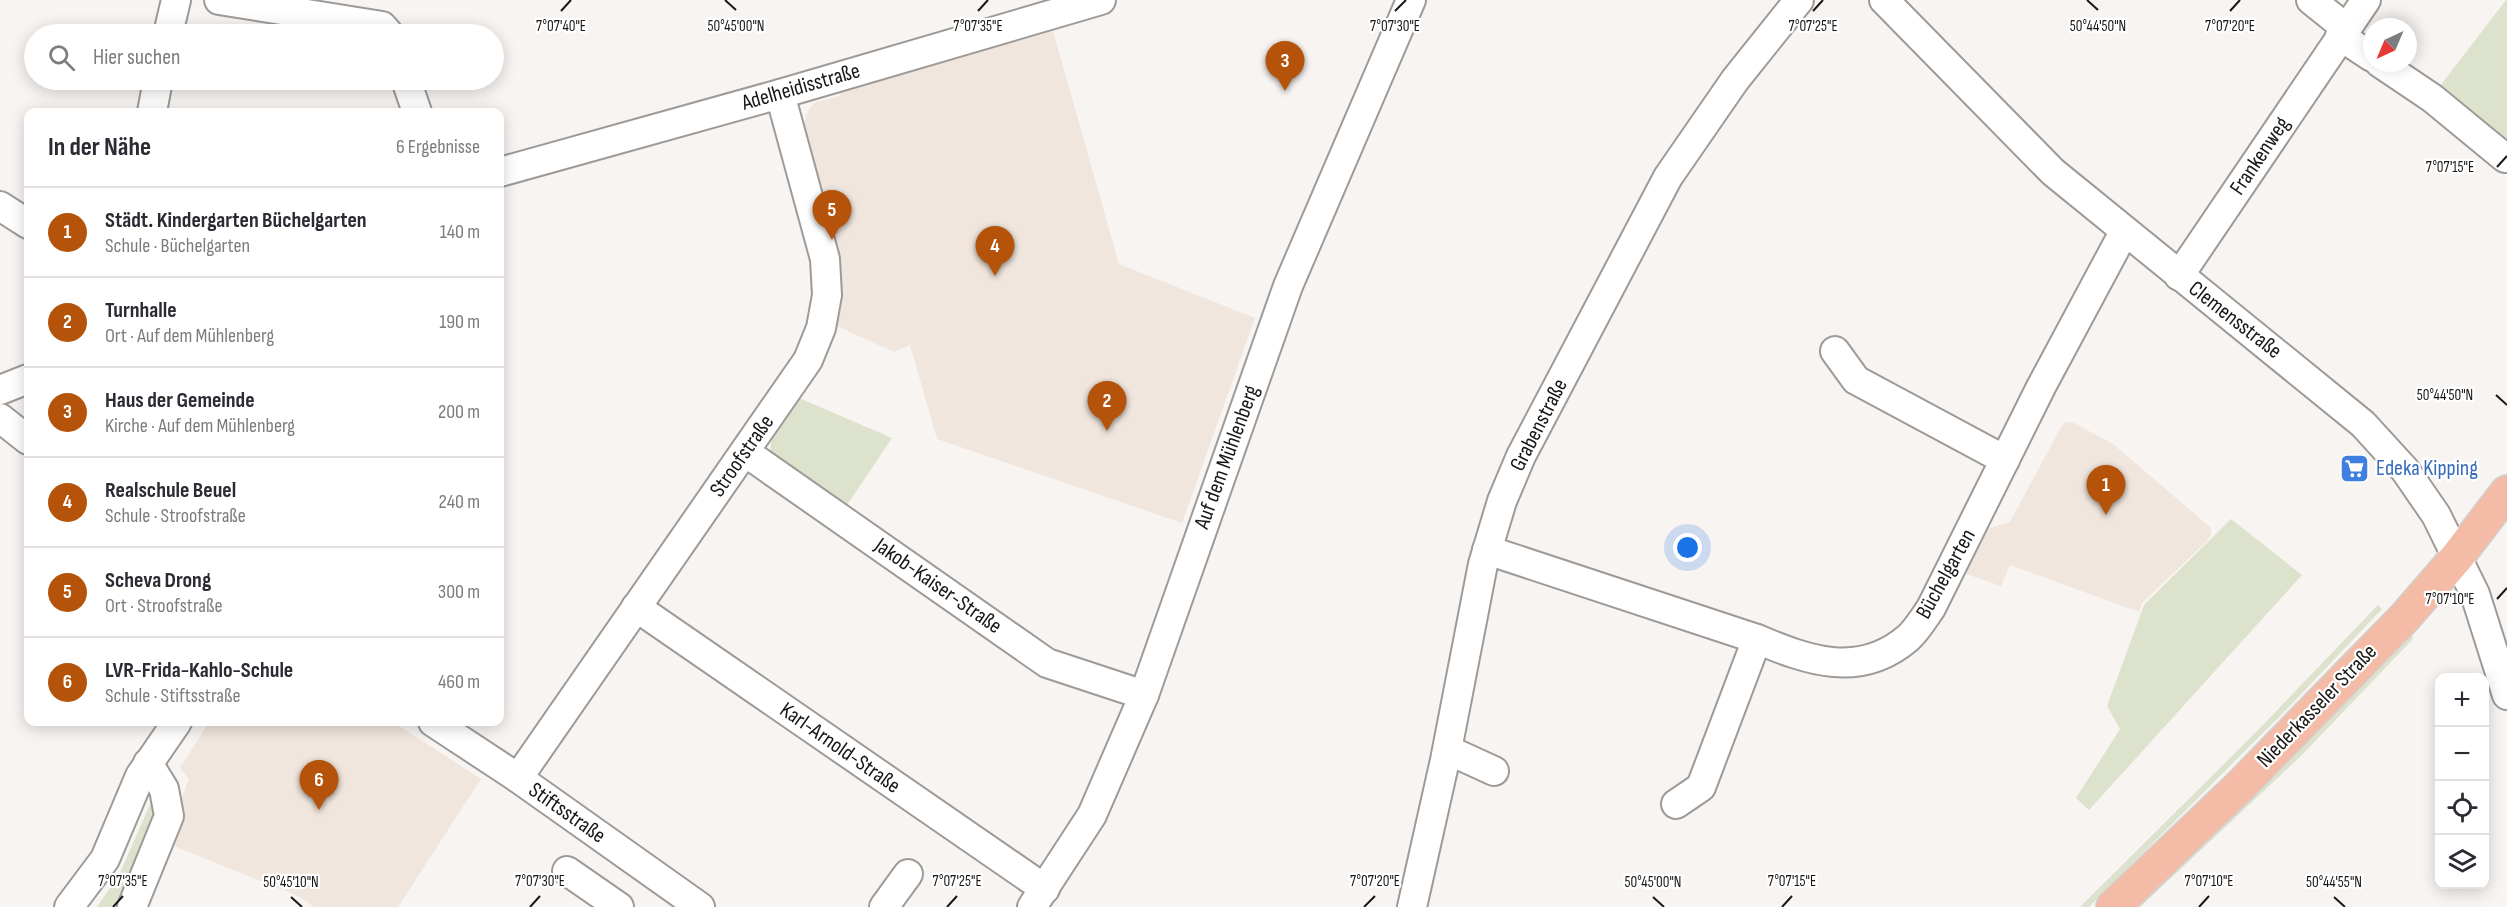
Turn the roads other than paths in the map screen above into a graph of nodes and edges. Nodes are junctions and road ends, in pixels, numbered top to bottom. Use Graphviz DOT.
graph roads {
  1 [pos="176,0"];
  2 [pos="219,0"];
  3 [pos="1101,0"];
  4 [pos="1411,0"];
  5 [pos="1799,0"];
  6 [pos="1884,0"];
  7 [pos="2311,0"];
  8 [pos="2366,0"];
  9 [pos="170,24"];
  10 [pos="369,24"];
  11 [pos="2343,32"];
  12 [pos="2363,49"];
  13 [pos="2393,72"];
  14 [pos="157,90"];
  15 [pos="409,90"];
  16 [pos="780,94"];
  17 [pos="153,108"];
  18 [pos="416,108"];
  19 [pos="2505,158"];
  20 [pos="504,171"];
  21 [pos="0,206"];
  22 [pos="24,221"];
  23 [pos="2124,232"];
  24 [pos="2179,276"];
  25 [pos="1835,351"];
  26 [pos="24,381"];
  27 [pos="0,390"];
  28 [pos="0,418"];
  29 [pos="24,438"];
  30 [pos="745,452"];
  31 [pos="2005,460"];
  32 [pos="2507,492"];
  33 [pos="1487,550"];
  34 [pos="2457,557"];
  35 [pos="636,608"];
  36 [pos="1757,639"];
  37 [pos="2507,695"];
  38 [pos="1144,696"];
  39 [pos="174,726"];
  40 [pos="439,726"];
  41 [pos="1448,750"];
  42 [pos="148,763"];
  43 [pos="1494,771"];
  44 [pos="518,778"];
  45 [pos="1676,804"];
  46 [pos="567,871"];
  47 [pos="908,873"];
  48 [pos="1038,898"];
  49 [pos="682,902"];
  50 [pos="69,907"];
  51 [pos="132,907"];
  52 [pos="620,907"];
  53 [pos="884,907"];
  54 [pos="1412,907"];
  55 [pos="2113,907"];
  1 -- 9 [label="street"];
  2 -- 10 [label="street"];
  3 -- 16 [label="street, Adelheidisstraße"];
  4 -- 38 [label="street, Auf dem Mühlenberg"];
  5 -- 33 [label="street, Grabenstraße"];
  6 -- 23 [label="street, Clemensstraße"];
  7 -- 11 [label="street"];
  8 -- 11 [label="street, Frankenweg"];
  11 -- 12 [label="street"];
  11 -- 24 [label="street, Frankenweg"];
  13 -- 19 [label="street"];
  14 -- 17 [label="street"];
  15 -- 18 [label="street"];
  16 -- 20 [label="street, Adelheidisstraße"];
  16 -- 30 [label="street, Stroofstraße"];
  21 -- 22 [label="street"];
  23 -- 24 [label="street, Clemensstraße"];
  23 -- 31 [label="street, Büchelgarten"];
  24 -- 34 [label="street, Clemensstraße"];
  25 -- 31 [label="street"];
  26 -- 27 [label="street"];
  28 -- 29 [label="street"];
  30 -- 35 [label="street, Stroofstraße"];
  30 -- 38 [label="street, Jakob-Kaiser-Straße"];
  31 -- 36 [label="street, Büchelgarten"];
  32 -- 34 [label="main road, Niederkasseler Straße"];
  33 -- 36 [label="street, Büchelgarten"];
  33 -- 41 [label="street, Grabenstraße"];
  34 -- 37 [label="street, Clemensstraße"];
  34 -- 55 [label="main road, Niederkasseler Straße"];
  35 -- 44 [label="street, Stroofstraße"];
  35 -- 48 [label="street, Karl-Arnold-Straße"];
  36 -- 45 [label="street"];
  38 -- 48 [label="street, Auf dem Mühlenberg"];
  39 -- 42 [label="street"];
  40 -- 44 [label="street, Stiftsstraße"];
  41 -- 43 [label="street"];
  41 -- 54 [label="street, Grabenstraße"];
  42 -- 50 [label="street"];
  42 -- 51 [label="street"];
  44 -- 49 [label="street, Stiftsstraße"];
  46 -- 52 [label="street"];
  47 -- 53 [label="street"];
}
